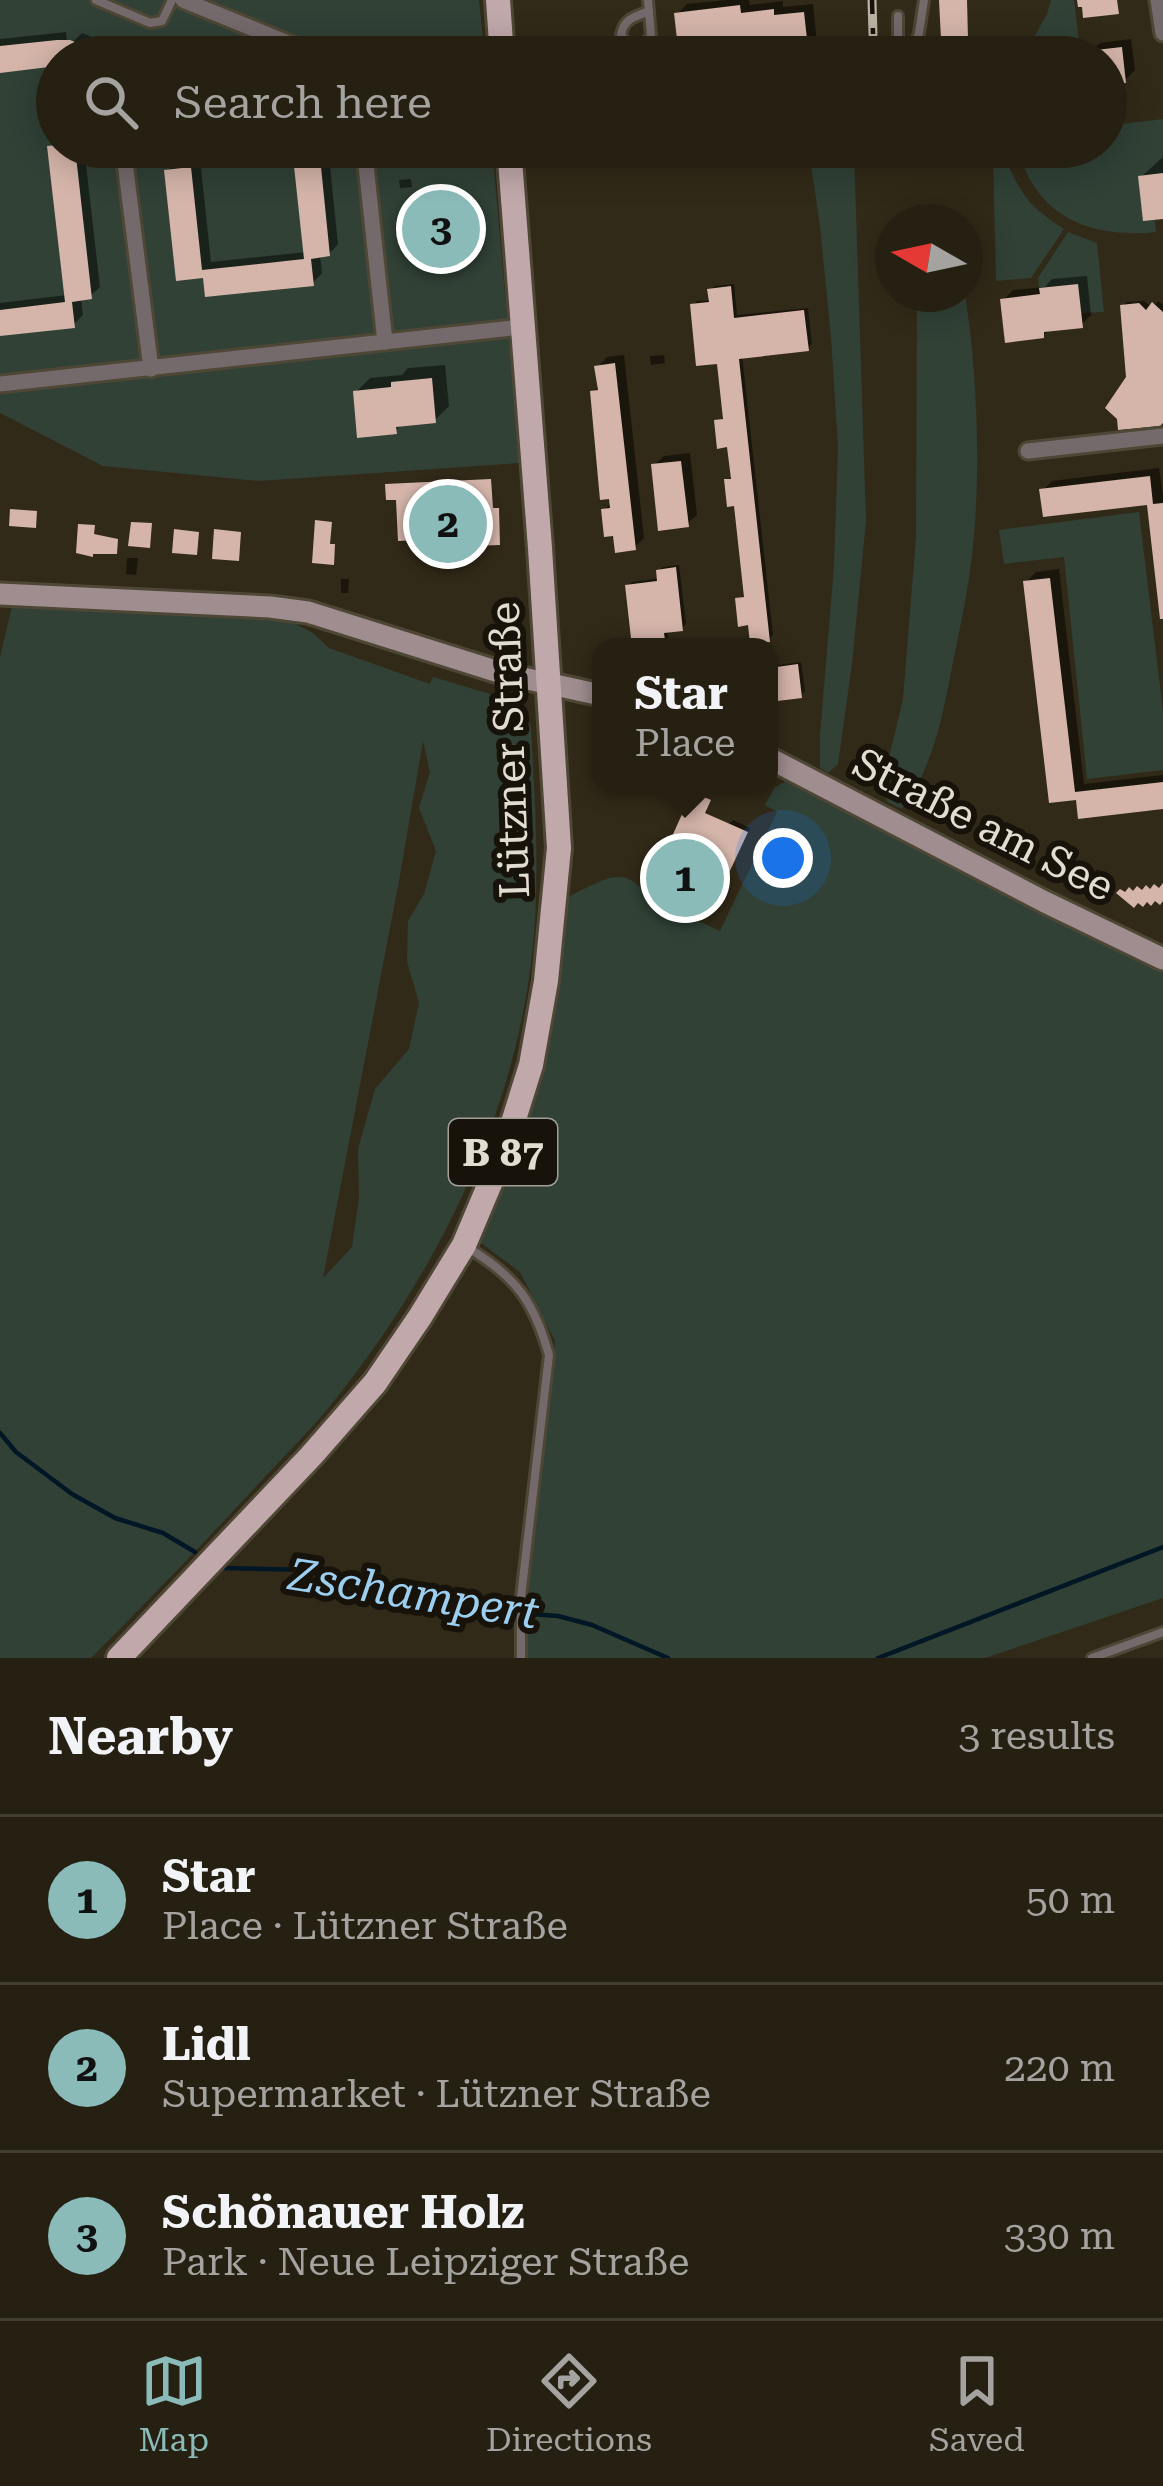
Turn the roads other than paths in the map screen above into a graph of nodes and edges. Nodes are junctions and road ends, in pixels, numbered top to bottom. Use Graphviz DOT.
graph roads {
  1 [pos="96,0"];
  2 [pos="172,0"];
  3 [pos="183,0"];
  4 [pos="498,0"];
  5 [pos="924,0"];
  6 [pos="1158,0"];
  7 [pos="648,5"];
  8 [pos="898,16"];
  9 [pos="1163,33"];
  10 [pos="271,36"];
  11 [pos="501,36"];
  12 [pos="623,36"];
  13 [pos="651,36"];
  14 [pos="898,36"];
  15 [pos="919,36"];
  16 [pos="126,168"];
  17 [pos="366,168"];
  18 [pos="511,168"];
  19 [pos="522,327"];
  20 [pos="385,341"];
  21 [pos="151,369"];
  22 [pos="0,384"];
  23 [pos="1163,436"];
  24 [pos="1028,451"];
  25 [pos="0,594"];
  26 [pos="549,683"];
  27 [pos="592,693"];
  28 [pos="778,763"];
  29 [pos="1163,959"];
  30 [pos="464,1245"];
  31 [pos="1163,1632"];
  32 [pos="119,1658"];
  33 [pos="520,1658"];
  34 [pos="1092,1658"];
  1 -- 2 [label="lane"];
  3 -- 10 [label="street"];
  4 -- 11 [label="main road"];
  5 -- 15 [label="lane"];
  6 -- 9 [label="street"];
  7 -- 12 [label="lane"];
  7 -- 13 [label="lane"];
  8 -- 14 [label="lane"];
  16 -- 21 [label="street"];
  17 -- 20 [label="street"];
  18 -- 19 [label="main road, Lützner Straße / B 87"];
  19 -- 20 [label="street"];
  19 -- 26 [label="main road, Lützner Straße / B 87"];
  20 -- 21 [label="street"];
  21 -- 22 [label="street"];
  23 -- 24 [label="street"];
  25 -- 26 [label="street"];
  26 -- 27 [label="street"];
  26 -- 30 [label="main road, Lützner Straße / B 87"];
  28 -- 29 [label="street, Straße am See"];
  30 -- 32 [label="main road, Lützner Straße / B 87"];
  30 -- 33 [label="lane"];
  31 -- 34 [label="lane"];
}
